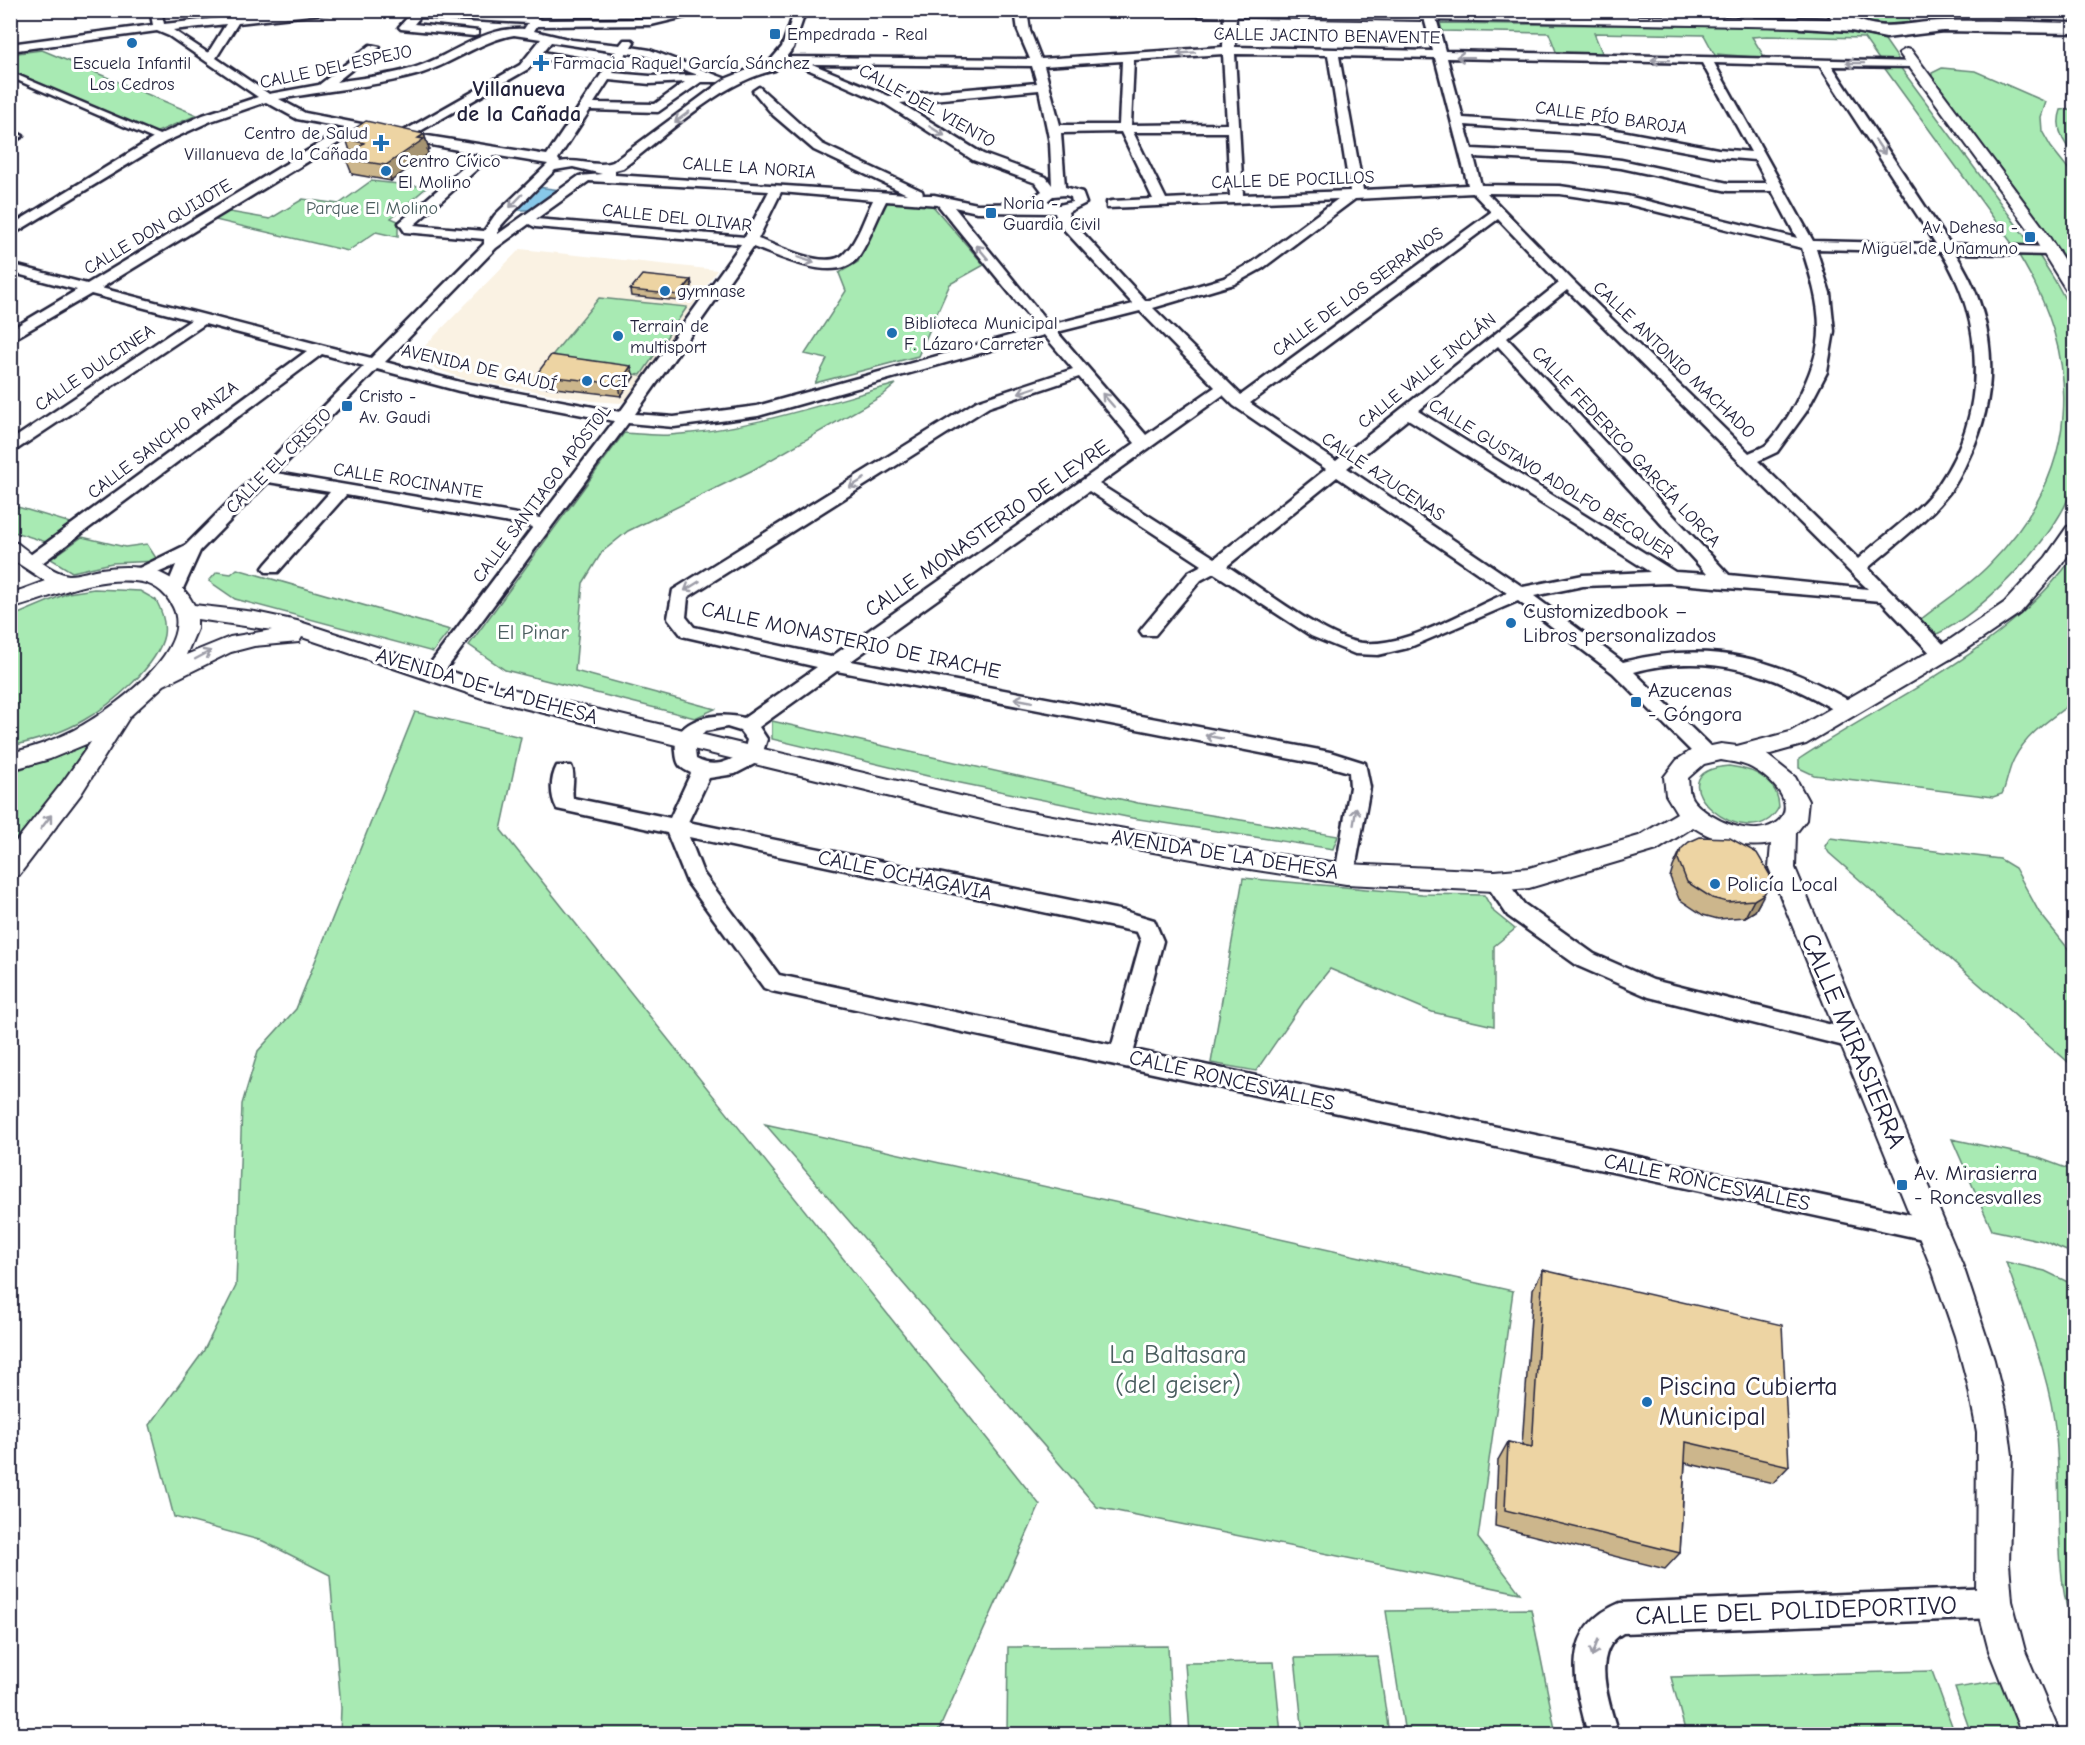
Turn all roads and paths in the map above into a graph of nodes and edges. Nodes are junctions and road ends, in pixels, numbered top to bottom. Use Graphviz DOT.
graph roads {
  1 [pos="155,10"];
  2 [pos="387,10"];
  3 [pos="594,10"];
  4 [pos="709,10"];
  5 [pos="788,10"];
  6 [pos="801,10"];
  7 [pos="1021,10"];
  8 [pos="1093,10"];
  9 [pos="1742,10"];
  10 [pos="326,11"];
  11 [pos="1140,11"];
  12 [pos="1229,12"];
  13 [pos="1837,12"];
  14 [pos="418,13"];
  15 [pos="1301,13"];
  16 [pos="1430,18"];
  17 [pos="236,19"];
  18 [pos="532,21"];
  19 [pos="651,22"];
  20 [pos="1912,22"];
  21 [pos="584,23"];
  22 [pos="1751,23"];
  23 [pos="1800,23"];
  24 [pos="1853,26"];
  25 [pos="159,28"];
  26 [pos="2074,28"];
  27 [pos="1876,32"];
  28 [pos="492,34"];
  29 [pos="548,38"];
  30 [pos="572,43"];
  31 [pos="374,47"];
  32 [pos="10,48"];
  33 [pos="621,50"];
  34 [pos="1229,50"];
  35 [pos="1333,53"];
  36 [pos="536,54"];
  37 [pos="1439,56"];
  38 [pos="1128,57"];
  39 [pos="210,59"];
  40 [pos="1910,59"];
  41 [pos="780,61"];
  42 [pos="1707,61"];
  43 [pos="1037,63"];
  44 [pos="1824,63"];
  45 [pos="816,64"];
  46 [pos="610,72"];
  47 [pos="10,74"];
  48 [pos="697,79"];
  49 [pos="723,80"];
  50 [pos="324,86"];
  51 [pos="1043,86"];
  52 [pos="759,91"];
  53 [pos="267,98"];
  54 [pos="888,100"];
  55 [pos="588,106"];
  56 [pos="1456,121"];
  57 [pos="355,127"];
  58 [pos="1125,128"];
  59 [pos="1233,128"];
  60 [pos="1052,129"];
  61 [pos="10,133"];
  62 [pos="401,136"];
  63 [pos="161,139"];
  64 [pos="10,140"];
  65 [pos="489,152"];
  66 [pos="1466,153"];
  67 [pos="1760,156"];
  68 [pos="551,165"];
  69 [pos="592,174"];
  70 [pos="1060,176"];
  71 [pos="1041,180"];
  72 [pos="1777,187"];
  73 [pos="777,188"];
  74 [pos="1476,189"];
  75 [pos="885,191"];
  76 [pos="1054,191"];
  77 [pos="1354,196"];
  78 [pos="1237,200"];
  79 [pos="942,201"];
  80 [pos="1161,203"];
  81 [pos="1081,204"];
  82 [pos="543,209"];
  83 [pos="1498,213"];
  84 [pos="500,218"];
  85 [pos="536,223"];
  86 [pos="517,224"];
  87 [pos="10,232"];
  88 [pos="491,241"];
  89 [pos="750,241"];
  90 [pos="1809,245"];
  91 [pos="1948,249"];
  92 [pos="2051,251"];
  93 [pos="10,268"];
  94 [pos="1567,283"];
  95 [pos="90,288"];
  96 [pos="2074,289"];
  97 [pos="1143,306"];
  98 [pos="202,319"];
  99 [pos="1047,330"];
  100 [pos="10,337"];
  101 [pos="1499,338"];
  102 [pos="318,350"];
  103 [pos="375,364"];
  104 [pos="1083,371"];
  105 [pos="1223,388"];
  106 [pos="1240,403"];
  107 [pos="1407,412"];
  108 [pos="624,418"];
  109 [pos="1146,445"];
  110 [pos="10,449"];
  111 [pos="1747,460"];
  112 [pos="1337,469"];
  113 [pos="264,476"];
  114 [pos="1090,485"];
  115 [pos="341,490"];
  116 [pos="545,524"];
  117 [pos="2074,531"];
  118 [pos="10,548"];
  119 [pos="192,549"];
  120 [pos="32,562"];
  121 [pos="1216,565"];
  122 [pos="272,568"];
  123 [pos="1857,568"];
  124 [pos="139,575"];
  125 [pos="1675,579"];
  126 [pos="66,581"];
  127 [pos="1725,582"];
  128 [pos="175,589"];
  129 [pos="1519,593"];
  130 [pos="1886,596"];
  131 [pos="10,602"];
  132 [pos="186,611"];
  133 [pos="1149,631"];
  134 [pos="325,638"];
  135 [pos="1942,655"];
  136 [pos="832,664"];
  137 [pos="1620,669"];
  138 [pos="434,672"];
  139 [pos="152,684"];
  140 [pos="126,707"];
  141 [pos="1848,709"];
  142 [pos="747,726"];
  143 [pos="1798,738"];
  144 [pos="684,740"];
  145 [pos="1706,753"];
  146 [pos="1739,754"];
  147 [pos="753,756"];
  148 [pos="10,762"];
  149 [pos="564,771"];
  150 [pos="702,772"];
  151 [pos="1779,773"];
  152 [pos="1693,815"];
  153 [pos="675,828"];
  154 [pos="1784,830"];
  155 [pos="1749,837"];
  156 [pos="10,868"];
  157 [pos="1782,868"];
  158 [pos="1346,874"];
  159 [pos="1496,881"];
  160 [pos="1852,1039"];
  161 [pos="1121,1055"];
  162 [pos="1932,1230"];
  163 [pos="1994,1603"];
  164 [pos="1603,1734"];
  165 [pos="2041,1734"];
  1 -- 25 [label="street"];
  2 -- 14 [label="street"];
  3 -- 21 [label="street"];
  4 -- 19 [label="street"];
  5 -- 41 [label="street"];
  6 -- 41 [label="street"];
  7 -- 43 [label="street"];
  8 -- 11 [label="street"];
  9 -- 22 [label="street"];
  10 -- 17 [label="street"];
  11 -- 12 [label="street"];
  12 -- 15 [label="street"];
  12 -- 34 [label="street"];
  13 -- 23 [label="highway"];
  13 -- 24 [label="highway"];
  14 -- 18 [label="street"];
  14 -- 28 [label="street"];
  15 -- 16 [label="street"];
  16 -- 22 [label="street"];
  16 -- 37 [label="street, CALLE ANTONIO MACHADO"];
  17 -- 25 [label="street"];
  17 -- 39 [label="street"];
  18 -- 21 [label="street"];
  18 -- 28 [label="street, CALLE DEL ESPEJO"];
  18 -- 29 [label="street"];
  19 -- 21 [label="street"];
  19 -- 33 [label="street, CALLE EL CRISTO"];
  20 -- 26 [label="highway"];
  20 -- 27 [label="highway"];
  20 -- 40 [label="highway"];
  21 -- 30 [label="street"];
  22 -- 23 [label="street"];
  23 -- 24 [label="highway"];
  24 -- 27 [label="highway"];
  25 -- 32 [label="street"];
  25 -- 39 [label="street"];
  27 -- 40 [label="highway"];
  28 -- 50 [label="street, CALLE DEL ESPEJO"];
  29 -- 30 [label="street"];
  29 -- 36 [label="street"];
  30 -- 33 [label="street"];
  31 -- 50 [label="street"];
  33 -- 46 [label="street, CALLE EL CRISTO"];
  33 -- 49 [label="street"];
  34 -- 35 [label="street, CALLE JACINTO BENAVENTE"];
  34 -- 38 [label="street, CALLE JACINTO BENAVENTE, one-way"];
  34 -- 59 [label="street"];
  35 -- 37 [label="street, CALLE JACINTO BENAVENTE"];
  35 -- 77 [label="street"];
  36 -- 46 [label="street"];
  36 -- 62 [label="street"];
  42 -- 37 [label="street, CALLE JACINTO BENAVENTE, one-way"];
  37 -- 56 [label="street, CALLE ANTONIO MACHADO"];
  38 -- 43 [label="street, CALLE JACINTO BENAVENTE"];
  38 -- 58 [label="street"];
  39 -- 53 [label="street"];
  40 -- 44 [label="street, CALLE JACINTO BENAVENTE, one-way"];
  40 -- 92 [label="street"];
  41 -- 45 [label="street, CALLE DEL VIENTO"];
  41 -- 49 [label="street"];
  41 -- 52 [label="street"];
  42 -- 44 [label="street, CALLE JACINTO BENAVENTE"];
  42 -- 67 [label="street"];
  43 -- 45 [label="street, CALLE JACINTO BENAVENTE"];
  43 -- 51 [label="street"];
  44 -- 91 [label="street, one-way"];
  45 -- 54 [label="street, CALLE DEL VIENTO"];
  46 -- 48 [label="street"];
  46 -- 55 [label="street, CALLE EL CRISTO"];
  47 -- 63 [label="street"];
  48 -- 49 [label="street"];
  48 -- 55 [label="street"];
  49 -- 52 [label="street"];
  49 -- 69 [label="street, CALLE EL CRISTO, one-way"];
  50 -- 53 [label="street, CALLE DEL ESPEJO"];
  51 -- 54 [label="street"];
  51 -- 60 [label="street"];
  52 -- 75 [label="street"];
  53 -- 57 [label="street"];
  53 -- 63 [label="street, CALLE DEL ESPEJO"];
  54 -- 71 [label="street, CALLE DEL VIENTO, one-way"];
  55 -- 68 [label="street, CALLE EL CRISTO"];
  56 -- 66 [label="street, CALLE ANTONIO MACHADO"];
  56 -- 67 [label="street, CALLE PÍO BAROJA"];
  57 -- 62 [label="street"];
  57 -- 95 [label="street, CALLE DON QUIJOTE"];
  58 -- 59 [label="street"];
  58 -- 60 [label="street"];
  58 -- 80 [label="street"];
  59 -- 78 [label="street"];
  60 -- 70 [label="street"];
  61 -- 64 [label="street"];
  62 -- 65 [label="street"];
  63 -- 87 [label="street, CALLE DEL ESPEJO"];
  65 -- 68 [label="street"];
  65 -- 88 [label="street"];
  66 -- 72 [label="street"];
  66 -- 74 [label="street, CALLE ANTONIO MACHADO"];
  67 -- 72 [label="street"];
  68 -- 69 [label="street, CALLE LA NORIA"];
  68 -- 84 [label="street, CALLE EL CRISTO, one-way"];
  69 -- 73 [label="street, CALLE LA NORIA"];
  69 -- 82 [label="street, CALLE EL CRISTO"];
  70 -- 71 [label="street"];
  70 -- 76 [label="street"];
  71 -- 76 [label="street"];
  72 -- 90 [label="street"];
  73 -- 75 [label="street, CALLE LA NORIA"];
  73 -- 89 [label="street, CALLE SANTIAGO APÓSTOL"];
  74 -- 77 [label="street, CALLE DE POCILLOS"];
  74 -- 83 [label="street, CALLE ANTONIO MACHADO"];
  74 -- 90 [label="street, CALLE DE POCILLOS"];
  75 -- 79 [label="street, CALLE DE POCILLOS"];
  75 -- 79 [label="street, CALLE DE POCILLOS"];
  89 -- 75 [label="street, CALLE DEL OLIVAR, one-way"];
  76 -- 81 [label="street"];
  76 -- 81 [label="street"];
  77 -- 78 [label="street, CALLE DE POCILLOS"];
  77 -- 97 [label="street, AVENIDA DE GAUDÍ"];
  78 -- 80 [label="street, CALLE DE POCILLOS"];
  79 -- 81 [label="street, CALLE DE POCILLOS"];
  99 -- 79 [label="street, one-way"];
  80 -- 81 [label="street, CALLE DE POCILLOS"];
  81 -- 97 [label="street, CALLE AZUCENAS"];
  82 -- 85 [label="street"];
  82 -- 86 [label="street, CALLE EL CRISTO"];
  83 -- 94 [label="street, CALLE ANTONIO MACHADO"];
  83 -- 106 [label="street, CALLE DE LOS SERRANOS"];
  84 -- 86 [label="street"];
  84 -- 88 [label="street, CALLE EL CRISTO"];
  85 -- 86 [label="street, CALLE DEL OLIVAR"];
  85 -- 89 [label="street, CALLE DEL OLIVAR"];
  86 -- 88 [label="street, CALLE EL CRISTO"];
  88 -- 103 [label="street, CALLE EL CRISTO"];
  89 -- 108 [label="street, CALLE SANTIAGO APÓSTOL"];
  90 -- 91 [label="street, CALLE DE POCILLOS"];
  90 -- 111 [label="street"];
  91 -- 92 [label="street, CALLE DE POCILLOS"];
  91 -- 123 [label="street"];
  92 -- 96 [label="street"];
  93 -- 95 [label="street, AVENIDA DE GAUDÍ"];
  94 -- 101 [label="street, CALLE VALLE INCLÁN"];
  94 -- 111 [label="street, CALLE ANTONIO MACHADO"];
  95 -- 98 [label="street, AVENIDA DE GAUDÍ"];
  95 -- 100 [label="street, CALLE DON QUIJOTE"];
  97 -- 99 [label="street, AVENIDA DE GAUDÍ"];
  97 -- 105 [label="street, CALLE AZUCENAS"];
  98 -- 102 [label="street, AVENIDA DE GAUDÍ"];
  98 -- 110 [label="street, CALLE DULCINEA"];
  99 -- 104 [label="street"];
  99 -- 108 [label="street, AVENIDA DE GAUDÍ"];
  101 -- 107 [label="street, CALLE VALLE INCLÁN"];
  101 -- 127 [label="street, CALLE FEDERICO GARCÍA LORCA"];
  102 -- 103 [label="street, AVENIDA DE GAUDÍ"];
  102 -- 120 [label="street, CALLE SANCHO PANZA"];
  103 -- 108 [label="street, AVENIDA DE GAUDÍ"];
  103 -- 113 [label="street, CALLE EL CRISTO"];
  109 -- 104 [label="street, one-way"];
  104 -- 136 [label="street, CALLE MONASTERIO DE IRACHE, one-way"];
  105 -- 106 [label="street, CALLE AZUCENAS"];
  105 -- 109 [label="street, CALLE MONASTERIO DE LEYRE"];
  106 -- 112 [label="street, CALLE AZUCENAS"];
  107 -- 112 [label="street, CALLE VALLE INCLÁN"];
  107 -- 125 [label="street, CALLE GUSTAVO ADOLFO BÉCQUER"];
  108 -- 116 [label="street, CALLE SANTIAGO APÓSTOL"];
  109 -- 114 [label="street, CALLE MONASTERIO DE LEYRE"];
  111 -- 123 [label="street, CALLE ANTONIO MACHADO"];
  112 -- 121 [label="street, CALLE VALLE INCLÁN"];
  112 -- 129 [label="street, CALLE AZUCENAS"];
  113 -- 115 [label="street, CALLE ROCINANTE"];
  113 -- 119 [label="street, CALLE EL CRISTO"];
  114 -- 121 [label="street"];
  114 -- 136 [label="street, CALLE MONASTERIO DE LEYRE"];
  115 -- 116 [label="street, CALLE ROCINANTE"];
  115 -- 122 [label="street"];
  116 -- 138 [label="street, CALLE SANTIAGO APÓSTOL"];
  117 -- 135 [label="street"];
  118 -- 120 [label="street"];
  119 -- 124 [label="street, CALLE EL CRISTO"];
  119 -- 128 [label="street, CALLE EL CRISTO"];
  120 -- 126 [label="street"];
  121 -- 129 [label="street"];
  121 -- 133 [label="street, CALLE VALLE INCLÁN"];
  123 -- 130 [label="street, CALLE ANTONIO MACHADO"];
  124 -- 126 [label="street"];
  124 -- 128 [label="street"];
  125 -- 127 [label="street"];
  125 -- 129 [label="street"];
  126 -- 131 [label="street"];
  127 -- 130 [label="street"];
  128 -- 132 [label="street"];
  129 -- 137 [label="street, CALLE AZUCENAS"];
  130 -- 135 [label="street, CALLE ANTONIO MACHADO"];
  132 -- 134 [label="street, AVENIDA DE LA DEHESA"];
  132 -- 139 [label="street"];
  134 -- 138 [label="street, AVENIDA DE LA DEHESA"];
  139 -- 134 [label="street, AVENIDA DE LA DEHESA, one-way"];
  135 -- 141 [label="street"];
  136 -- 142 [label="street, CALLE MONASTERIO DE LEYRE"];
  158 -- 136 [label="street, CALLE MONASTERIO DE IRACHE, one-way"];
  137 -- 141 [label="street"];
  137 -- 145 [label="street, CALLE AZUCENAS"];
  138 -- 144 [label="street, AVENIDA DE LA DEHESA"];
  139 -- 140 [label="street"];
  140 -- 148 [label="street"];
  156 -- 140 [label="street, one-way"];
  141 -- 143 [label="street"];
  142 -- 144 [label="street"];
  142 -- 147 [label="street"];
  143 -- 146 [label="street"];
  143 -- 151 [label="street"];
  144 -- 147 [label="street, AVENIDA DE LA DEHESA"];
  144 -- 150 [label="street"];
  145 -- 146 [label="street"];
  145 -- 152 [label="street"];
  146 -- 151 [label="street"];
  147 -- 150 [label="street"];
  147 -- 158 [label="street, AVENIDA DE LA DEHESA"];
  149 -- 153 [label="street, CALLE OCHAGAVIA"];
  150 -- 153 [label="street"];
  151 -- 154 [label="street"];
  152 -- 155 [label="street"];
  152 -- 159 [label="street, AVENIDA DE LA DEHESA"];
  153 -- 161 [label="street, CALLE RONCESVALLES"];
  153 -- 161 [label="street, CALLE OCHAGAVIA"];
  154 -- 155 [label="street"];
  154 -- 157 [label="street, CALLE MIRASIERRA"];
  155 -- 157 [label="street, CALLE MIRASIERRA"];
  157 -- 160 [label="street, CALLE MIRASIERRA"];
  158 -- 159 [label="street, AVENIDA DE LA DEHESA"];
  159 -- 160 [label="street"];
  160 -- 162 [label="street, CALLE MIRASIERRA"];
  161 -- 162 [label="street, CALLE RONCESVALLES"];
  162 -- 163 [label="street, CALLE MIRASIERRA"];
  163 -- 164 [label="street, CALLE DEL POLIDEPORTIVO, one-way"];
  163 -- 165 [label="street, CALLE MIRASIERRA"];
}
